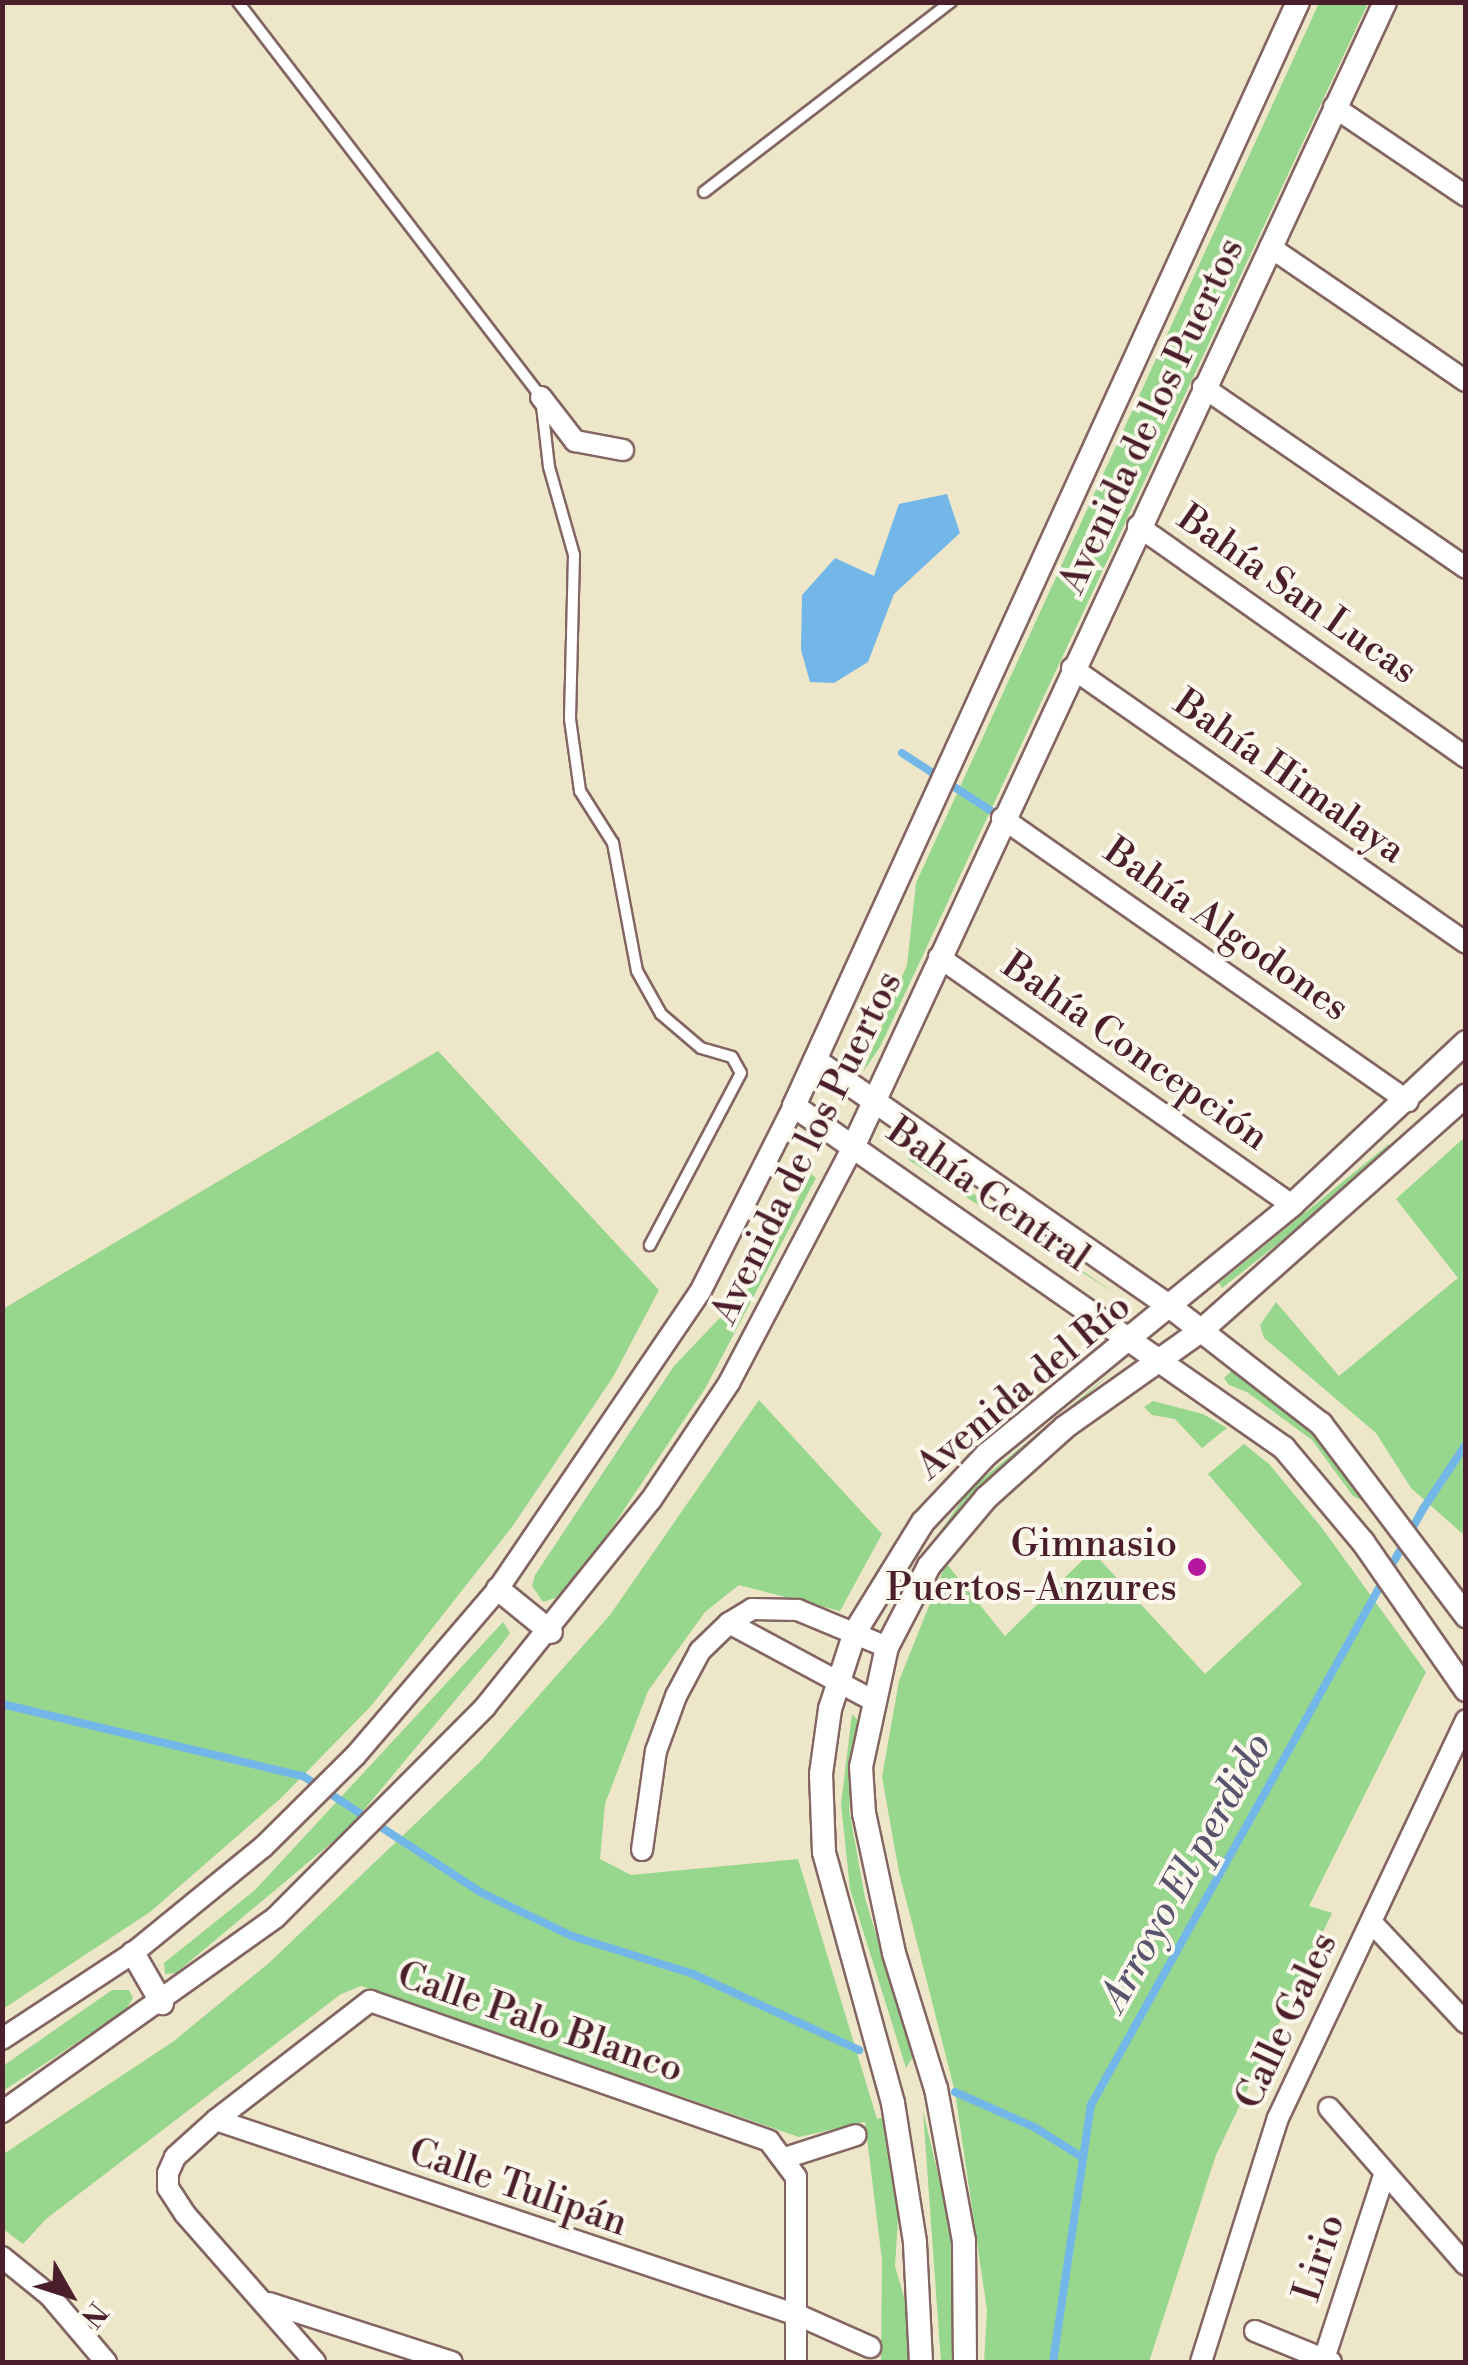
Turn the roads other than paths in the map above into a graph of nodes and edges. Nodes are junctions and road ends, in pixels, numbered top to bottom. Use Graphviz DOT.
graph roads {
  1 [pos="238,2"];
  2 [pos="951,2"];
  3 [pos="1298,2"];
  4 [pos="1385,2"];
  5 [pos="1334,108"];
  6 [pos="704,192"];
  7 [pos="1466,196"];
  8 [pos="1270,247"];
  9 [pos="1466,381"];
  10 [pos="1203,387"];
  11 [pos="540,398"];
  12 [pos="623,450"];
  13 [pos="1138,526"];
  14 [pos="1466,568"];
  15 [pos="1072,668"];
  16 [pos="1466,757"];
  17 [pos="1002,818"];
  18 [pos="1466,943"];
  19 [pos="938,957"];
  20 [pos="1466,1042"];
  21 [pos="814,1060"];
  22 [pos="1466,1096"];
  23 [pos="872,1098"];
  24 [pos="1408,1101"];
  25 [pos="794,1106"];
  26 [pos="1389,1120"];
  27 [pos="854,1145"];
  28 [pos="1415,1146"];
  29 [pos="1292,1204"];
  30 [pos="650,1245"];
  31 [pos="1172,1308"];
  32 [pos="1202,1330"];
  33 [pos="1134,1339"];
  34 [pos="1163,1360"];
  35 [pos="1387,1510"];
  36 [pos="1357,1535"];
  37 [pos="888,1569"];
  38 [pos="916,1588"];
  39 [pos="498,1590"];
  40 [pos="1466,1616"];
  41 [pos="728,1623"];
  42 [pos="552,1632"];
  43 [pos="855,1632"];
  44 [pos="888,1647"];
  45 [pos="837,1681"];
  46 [pos="1466,1690"];
  47 [pos="872,1700"];
  48 [pos="1466,1720"];
  49 [pos="642,1850"];
  50 [pos="1372,1923"];
  51 [pos="133,1953"];
  52 [pos="162,2004"];
  53 [pos="1466,2023"];
  54 [pos="2,2039"];
  55 [pos="936,2090"];
  56 [pos="893,2103"];
  57 [pos="1330,2108"];
  58 [pos="2,2112"];
  59 [pos="216,2120"];
  60 [pos="856,2135"];
  61 [pos="792,2167"];
  62 [pos="1384,2174"];
  63 [pos="2,2258"];
  64 [pos="1466,2265"];
  65 [pos="269,2302"];
  66 [pos="800,2316"];
  67 [pos="1255,2331"];
  68 [pos="870,2348"];
  69 [pos="1326,2360"];
  70 [pos="106,2362"];
  71 [pos="315,2362"];
  72 [pos="452,2362"];
  73 [pos="796,2362"];
  74 [pos="921,2362"];
  75 [pos="965,2362"];
  76 [pos="1201,2362"];
  1 -- 11 [label="lane"];
  2 -- 6 [label="lane"];
  3 -- 21 [label="street, Avenida de los Puertos"];
  4 -- 5 [label="street, Avenida de los Puertos"];
  5 -- 7 [label="street"];
  5 -- 8 [label="street, Avenida de los Puertos"];
  8 -- 9 [label="street"];
  8 -- 10 [label="street, Avenida de los Puertos"];
  10 -- 13 [label="street, Avenida de los Puertos"];
  10 -- 14 [label="street"];
  11 -- 12 [label="street"];
  11 -- 30 [label="lane"];
  13 -- 15 [label="street, Avenida de los Puertos"];
  13 -- 16 [label="street, Bahía San Lucas"];
  15 -- 17 [label="street, Avenida de los Puertos"];
  15 -- 18 [label="street, Bahía Himalaya"];
  17 -- 19 [label="street, Avenida de los Puertos"];
  17 -- 24 [label="street, Bahía Algodones"];
  19 -- 23 [label="street, Avenida de los Puertos"];
  19 -- 29 [label="street, Bahía Concepción"];
  20 -- 24 [label="street, Avenida del Río"];
  21 -- 23 [label="street, Bahía Central"];
  21 -- 25 [label="street, Avenida de los Puertos"];
  22 -- 28 [label="street, Avenida del Río"];
  23 -- 27 [label="street, Avenida de los Puertos"];
  23 -- 31 [label="street, Bahía Central"];
  24 -- 26 [label="street, Avenida del Río"];
  25 -- 27 [label="street, Bahía Central"];
  25 -- 39 [label="street, Avenida de los Puertos"];
  26 -- 28 [label="street"];
  26 -- 29 [label="street, Avenida del Río"];
  27 -- 33 [label="street, Bahía Central"];
  27 -- 42 [label="street, Avenida de los Puertos"];
  28 -- 32 [label="street, Avenida del Río"];
  29 -- 31 [label="street, Avenida del Río"];
  31 -- 32 [label="street, Bahía Central"];
  31 -- 33 [label="street, Avenida del Río"];
  32 -- 34 [label="street, Avenida del Río"];
  32 -- 35 [label="street, Bahía Central"];
  33 -- 34 [label="street, Bahía Central"];
  33 -- 37 [label="street, Avenida del Río"];
  34 -- 36 [label="street, Bahía Central"];
  34 -- 38 [label="street, Avenida del Río"];
  35 -- 36 [label="street"];
  35 -- 40 [label="street, Bahía Central"];
  36 -- 46 [label="street, Bahía Central"];
  37 -- 38 [label="street"];
  37 -- 43 [label="street, Avenida del Río"];
  38 -- 44 [label="street, Avenida del Río"];
  39 -- 42 [label="street"];
  39 -- 51 [label="street, Avenida de los Puertos"];
  41 -- 43 [label="street"];
  41 -- 45 [label="street"];
  41 -- 49 [label="street"];
  42 -- 52 [label="street, Avenida de los Puertos"];
  43 -- 44 [label="street"];
  43 -- 45 [label="street, Avenida del Río"];
  44 -- 47 [label="street, Avenida del Río"];
  45 -- 47 [label="street"];
  45 -- 56 [label="street, Avenida del Río"];
  47 -- 55 [label="street, Avenida del Río"];
  48 -- 50 [label="street, Calle Gales"];
  50 -- 53 [label="street"];
  50 -- 76 [label="street, Calle Gales"];
  51 -- 52 [label="street"];
  51 -- 54 [label="street, Avenida de los Puertos"];
  52 -- 58 [label="street, Avenida de los Puertos"];
  55 -- 56 [label="street"];
  55 -- 75 [label="street, Avenida del Río"];
  56 -- 74 [label="street, Avenida del Río"];
  57 -- 62 [label="street"];
  59 -- 61 [label="street, Calle Palo Blanco"];
  59 -- 65 [label="street, Calle Palo Blanco"];
  59 -- 66 [label="street, Calle Tulipán"];
  60 -- 61 [label="street"];
  61 -- 66 [label="street"];
  62 -- 64 [label="street"];
  62 -- 69 [label="street, Lirio"];
  63 -- 70 [label="street"];
  65 -- 71 [label="street"];
  65 -- 72 [label="street"];
  66 -- 68 [label="street, Calle Tulipán"];
  66 -- 73 [label="street"];
  67 -- 69 [label="street"];
}
